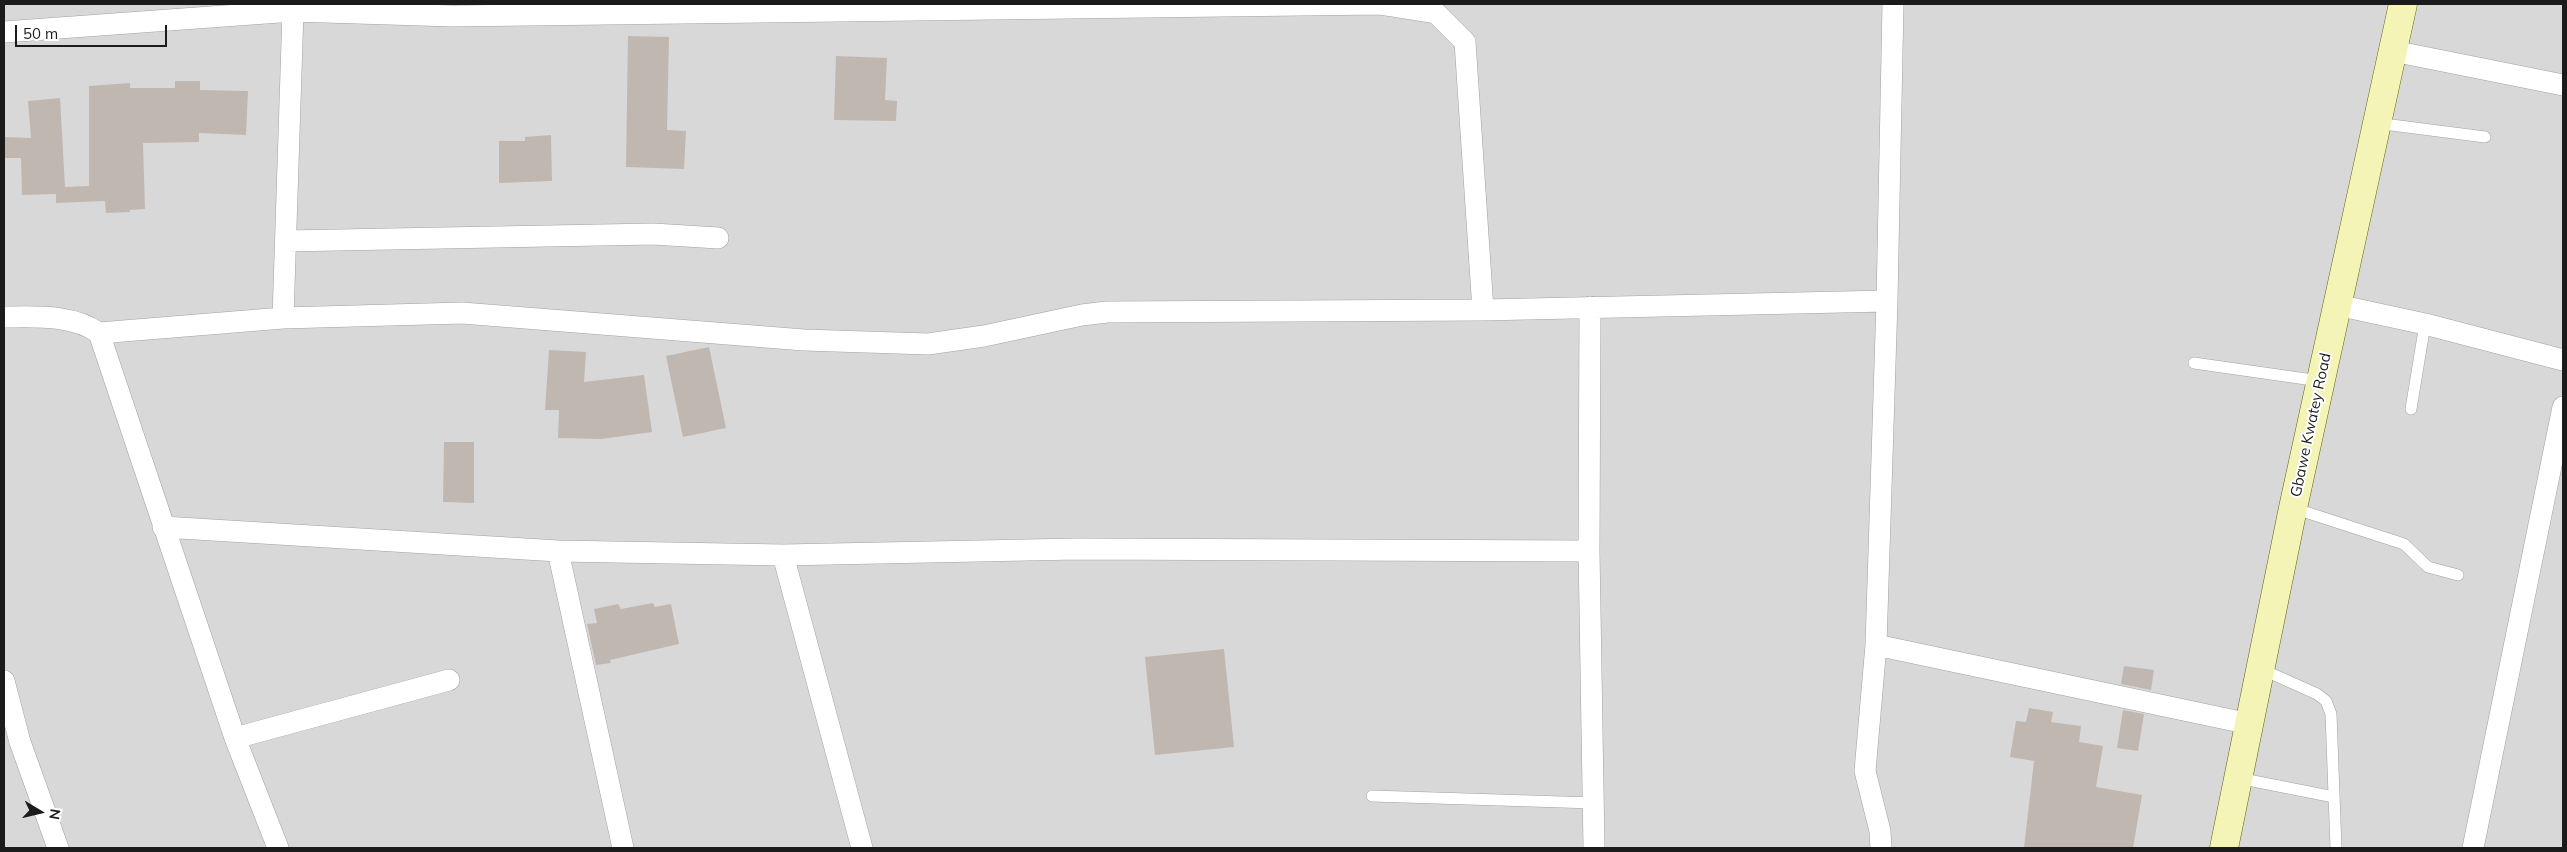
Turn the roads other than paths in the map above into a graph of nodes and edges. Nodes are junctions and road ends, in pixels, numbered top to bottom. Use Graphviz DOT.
graph roads {
  1 [pos="1379,4"];
  2 [pos="1893,4"];
  3 [pos="2403,4"];
  4 [pos="1186,5"];
  5 [pos="293,12"];
  6 [pos="4,32"];
  7 [pos="2392,51"];
  8 [pos="2563,85"];
  9 [pos="2376,123"];
  10 [pos="2485,137"];
  11 [pos="718,238"];
  12 [pos="286,241"];
  13 [pos="1887,300"];
  14 [pos="2337,305"];
  15 [pos="1590,307"];
  16 [pos="1483,310"];
  17 [pos="4,317"];
  18 [pos="283,318"];
  19 [pos="2424,324"];
  20 [pos="99,333"];
  21 [pos="2563,360"];
  22 [pos="2194,363"];
  23 [pos="2320,381"];
  24 [pos="2563,407"];
  25 [pos="2411,409"];
  26 [pos="2293,508"];
  27 [pos="163,527"];
  28 [pos="558,551"];
  29 [pos="1589,551"];
  30 [pos="783,555"];
  31 [pos="2458,575"];
  32 [pos="1876,645"];
  33 [pos="2261,669"];
  34 [pos="449,680"];
  35 [pos="4,681"];
  36 [pos="2250,724"];
  37 [pos="235,738"];
  38 [pos="12,743"];
  39 [pos="2238,778"];
  40 [pos="1372,796"];
  41 [pos="2334,797"];
  42 [pos="1594,803"];
  43 [pos="58,848"];
  44 [pos="278,848"];
  45 [pos="623,848"];
  46 [pos="862,848"];
  47 [pos="1594,848"];
  48 [pos="1881,848"];
  49 [pos="2224,848"];
  50 [pos="2336,848"];
  51 [pos="2473,848"];
  1 -- 4 [label="street"];
  1 -- 16 [label="street"];
  2 -- 13 [label="street"];
  3 -- 7 [label="street, Gbawe Kwatey Road"];
  4 -- 5 [label="street"];
  5 -- 6 [label="street"];
  5 -- 12 [label="street"];
  7 -- 8 [label="street"];
  7 -- 9 [label="street, Gbawe Kwatey Road"];
  9 -- 10 [label="lane"];
  9 -- 14 [label="street, Gbawe Kwatey Road"];
  11 -- 12 [label="street"];
  12 -- 18 [label="street"];
  13 -- 15 [label="street"];
  13 -- 32 [label="street"];
  14 -- 19 [label="street"];
  14 -- 23 [label="street, Gbawe Kwatey Road"];
  15 -- 16 [label="street"];
  15 -- 29 [label="street"];
  16 -- 18 [label="street"];
  17 -- 20 [label="street"];
  18 -- 20 [label="street"];
  19 -- 21 [label="street"];
  19 -- 25 [label="lane"];
  20 -- 27 [label="street"];
  22 -- 23 [label="lane"];
  23 -- 26 [label="street, Gbawe Kwatey Road"];
  24 -- 51 [label="street"];
  26 -- 31 [label="lane"];
  26 -- 33 [label="street, Gbawe Kwatey Road"];
  27 -- 28 [label="street"];
  27 -- 37 [label="street"];
  28 -- 30 [label="street"];
  28 -- 45 [label="street"];
  29 -- 30 [label="street"];
  29 -- 42 [label="street"];
  30 -- 46 [label="street"];
  32 -- 36 [label="street"];
  32 -- 48 [label="street"];
  33 -- 36 [label="street, Gbawe Kwatey Road"];
  33 -- 41 [label="lane"];
  34 -- 37 [label="street"];
  35 -- 38 [label="street"];
  36 -- 39 [label="street, Gbawe Kwatey Road"];
  37 -- 44 [label="street"];
  38 -- 43 [label="street"];
  39 -- 41 [label="lane"];
  39 -- 49 [label="street, Gbawe Kwatey Road"];
  40 -- 42 [label="lane"];
  41 -- 50 [label="lane"];
  42 -- 47 [label="street"];
}
